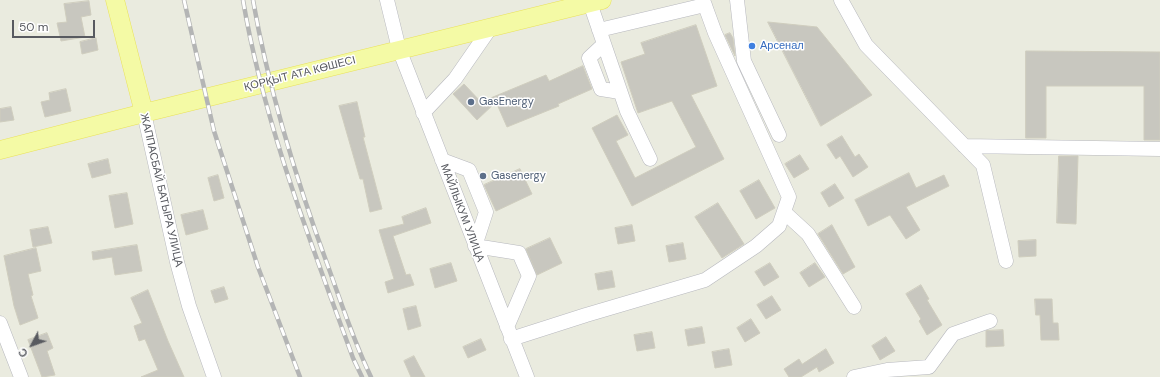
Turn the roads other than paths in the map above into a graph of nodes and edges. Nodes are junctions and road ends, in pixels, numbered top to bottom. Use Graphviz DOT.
graph roads {
  1 [pos="115,0"];
  2 [pos="387,0"];
  3 [pos="737,0"];
  4 [pos="841,0"];
  5 [pos="596,1"];
  6 [pos="704,2"];
  7 [pos="491,27"];
  8 [pos="599,30"];
  9 [pos="604,44"];
  10 [pos="398,49"];
  11 [pos="620,92"];
  12 [pos="144,113"];
  13 [pos="424,113"];
  14 [pos="779,136"];
  15 [pos="964,146"];
  16 [pos="1160,149"];
  17 [pos="0,150"];
  18 [pos="650,159"];
  19 [pos="442,160"];
  20 [pos="784,212"];
  21 [pos="475,246"];
  22 [pos="1006,261"];
  23 [pos="854,307"];
  24 [pos="990,321"];
  25 [pos="0,323"];
  26 [pos="509,333"];
  27 [pos="929,372"];
  28 [pos="21,377"];
  29 [pos="214,377"];
  30 [pos="527,377"];
  31 [pos="854,377"];
  1 -- 12 [label="main road, ЖАППАСБАЙ БАТЫРА УЛИЦА"];
  2 -- 10 [label="street, МАЙЛЫКУМ УЛИЦА"];
  3 -- 14 [label="street"];
  4 -- 15 [label="street"];
  5 -- 7 [label="main road, ҚОРҚЫТ АТА КӨШЕСІ"];
  5 -- 8 [label="street"];
  6 -- 8 [label="street"];
  6 -- 20 [label="street"];
  7 -- 10 [label="main road, ҚОРҚЫТ АТА КӨШЕСІ"];
  7 -- 13 [label="street"];
  8 -- 9 [label="street"];
  9 -- 11 [label="street"];
  9 -- 11 [label="street"];
  10 -- 12 [label="main road, ҚОРҚЫТ АТА КӨШЕСІ"];
  10 -- 13 [label="street, МАЙЛЫКУМ УЛИЦА"];
  11 -- 18 [label="street"];
  12 -- 17 [label="main road, ҚОРҚЫТ АТА КӨШЕСІ"];
  12 -- 29 [label="street, ЖАППАСБАЙ БАТЫРА УЛИЦА"];
  13 -- 19 [label="street, МАЙЛЫКУМ УЛИЦА"];
  15 -- 16 [label="street"];
  15 -- 22 [label="street"];
  19 -- 21 [label="street, МАЙЛЫКУМ УЛИЦА"];
  19 -- 21 [label="street"];
  20 -- 23 [label="street"];
  20 -- 26 [label="street"];
  21 -- 26 [label="street, МАЙЛЫКУМ УЛИЦА"];
  21 -- 26 [label="street"];
  24 -- 27 [label="street"];
  25 -- 28 [label="street"];
  26 -- 30 [label="street, МАЙЛЫКУМ УЛИЦА"];
  27 -- 31 [label="street"];
}
